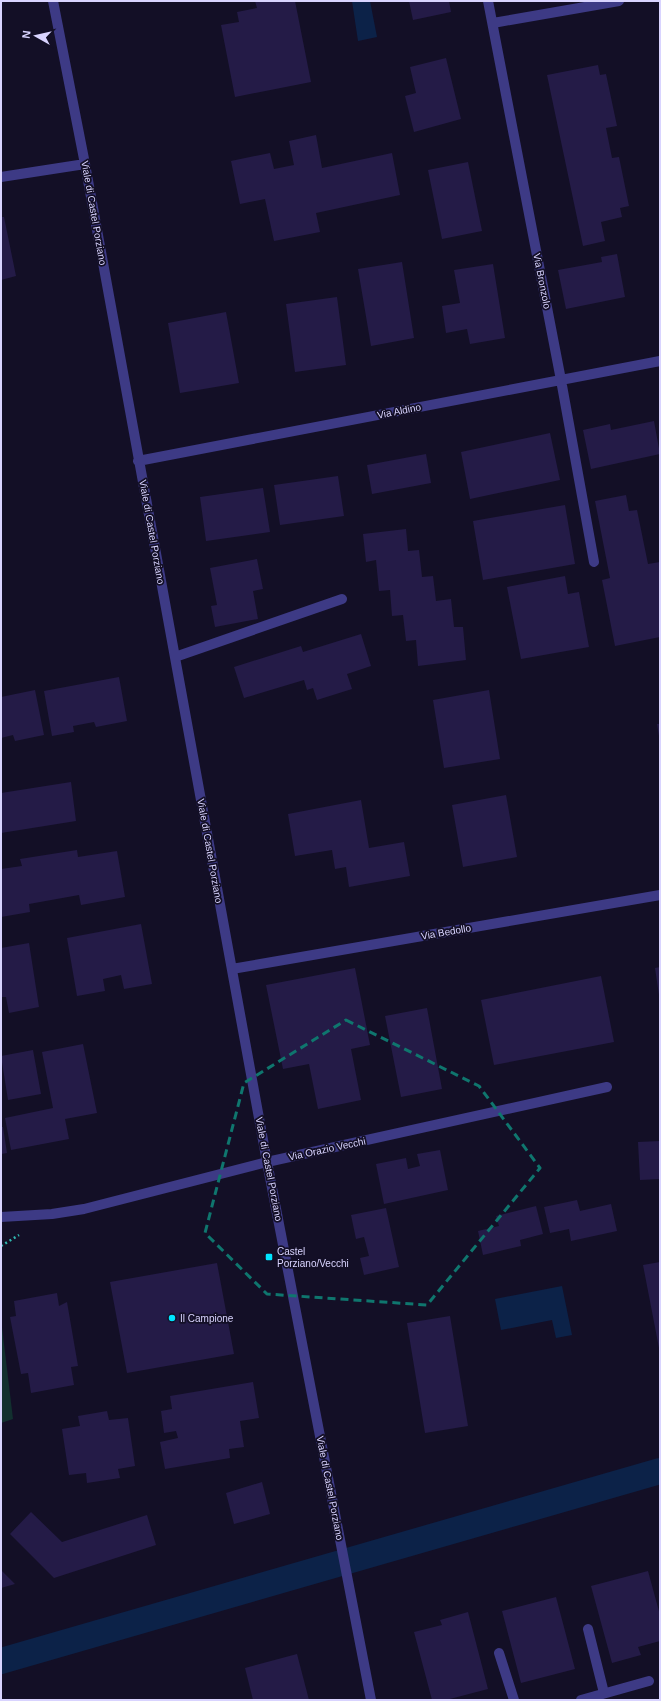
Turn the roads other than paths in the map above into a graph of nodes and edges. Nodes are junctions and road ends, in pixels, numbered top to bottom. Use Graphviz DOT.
graph roads {
  1 [pos="53,1"];
  2 [pos="488,1"];
  3 [pos="618,1"];
  4 [pos="493,23"];
  5 [pos="85,164"];
  6 [pos="1,177"];
  7 [pos="660,361"];
  8 [pos="561,380"];
  9 [pos="138,461"];
  10 [pos="594,562"];
  11 [pos="342,599"];
  12 [pos="175,657"];
  13 [pos="660,895"];
  14 [pos="232,969"];
  15 [pos="607,1087"];
  16 [pos="267,1162"];
  17 [pos="1,1217"];
  18 [pos="588,1629"];
  19 [pos="500,1653"];
  20 [pos="649,1681"];
  21 [pos="604,1693"];
  22 [pos="371,1700"];
  23 [pos="514,1700"];
  24 [pos="580,1700"];
  1 -- 5 [label="street, Viale di Castel Porziano"];
  2 -- 4 [label="street, Via Bronzolo"];
  3 -- 4 [label="street"];
  4 -- 8 [label="street, Via Bronzolo"];
  5 -- 6 [label="street"];
  5 -- 9 [label="street, Viale di Castel Porziano"];
  7 -- 8 [label="street, Via Aldino"];
  8 -- 9 [label="street, Via Aldino"];
  8 -- 10 [label="street, Via Bronzolo"];
  9 -- 12 [label="street, Viale di Castel Porziano"];
  11 -- 12 [label="street"];
  12 -- 14 [label="street, Viale di Castel Porziano"];
  13 -- 14 [label="street, Via Bedollo"];
  14 -- 16 [label="street, Viale di Castel Porziano"];
  15 -- 16 [label="street, Via Orazio Vecchi"];
  16 -- 17 [label="street, Via Orazio Vecchi"];
  16 -- 22 [label="street, Viale di Castel Porziano"];
  18 -- 21 [label="street"];
  19 -- 23 [label="street"];
  20 -- 21 [label="street"];
  21 -- 24 [label="street"];
}
